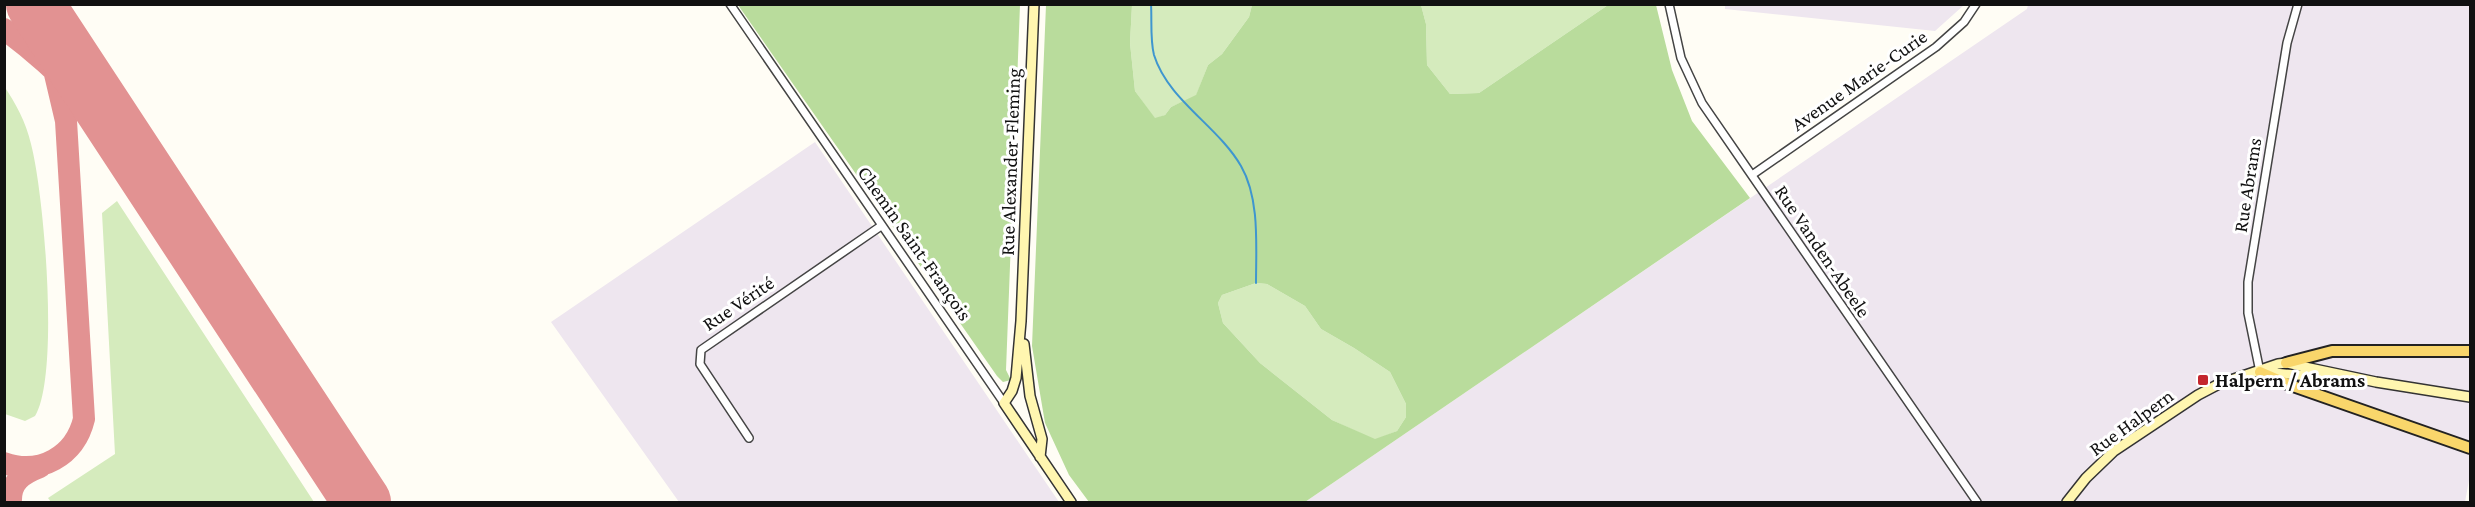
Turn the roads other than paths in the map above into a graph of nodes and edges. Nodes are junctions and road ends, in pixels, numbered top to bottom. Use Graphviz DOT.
graph roads {
  1 [pos="730,4"];
  2 [pos="1034,4"];
  3 [pos="1669,4"];
  4 [pos="1976,4"];
  5 [pos="2298,4"];
  6 [pos="1752,175"];
  7 [pos="880,226"];
  8 [pos="1021,321"];
  9 [pos="2470,351"];
  10 [pos="2286,363"];
  11 [pos="2260,372"];
  12 [pos="2376,382"];
  13 [pos="2470,397"];
  14 [pos="1004,403"];
  15 [pos="749,438"];
  16 [pos="2470,448"];
  17 [pos="1040,456"];
  18 [pos="1071,502"];
  19 [pos="1977,502"];
  20 [pos="2067,502"];
  1 -- 7 [label="street, Chemin Saint-François"];
  2 -- 8 [label="street, Rue Alexander-Fleming"];
  3 -- 6 [label="street, Rue Vanden-Abeele"];
  4 -- 6 [label="street, Avenue Marie-Curie"];
  5 -- 11 [label="street, Rue Abrams"];
  6 -- 19 [label="street, Rue Vanden-Abeele"];
  7 -- 14 [label="street, Chemin Saint-François"];
  7 -- 15 [label="street, Rue Vérité"];
  8 -- 14 [label="street, Rue Alexander-Fleming"];
  8 -- 17 [label="street, Rue Alexander-Fleming"];
  9 -- 10 [label="main road"];
  10 -- 11 [label="street, Rue Halpern"];
  10 -- 12 [label="street, Rue Halpern"];
  11 -- 12 [label="street, Rue Halpern"];
  11 -- 16 [label="main road"];
  11 -- 20 [label="street, Rue Halpern"];
  12 -- 13 [label="street, Rue Halpern"];
  14 -- 17 [label="street, Chemin Saint-François"];
  17 -- 18 [label="street, Chemin Saint-François"];
}
